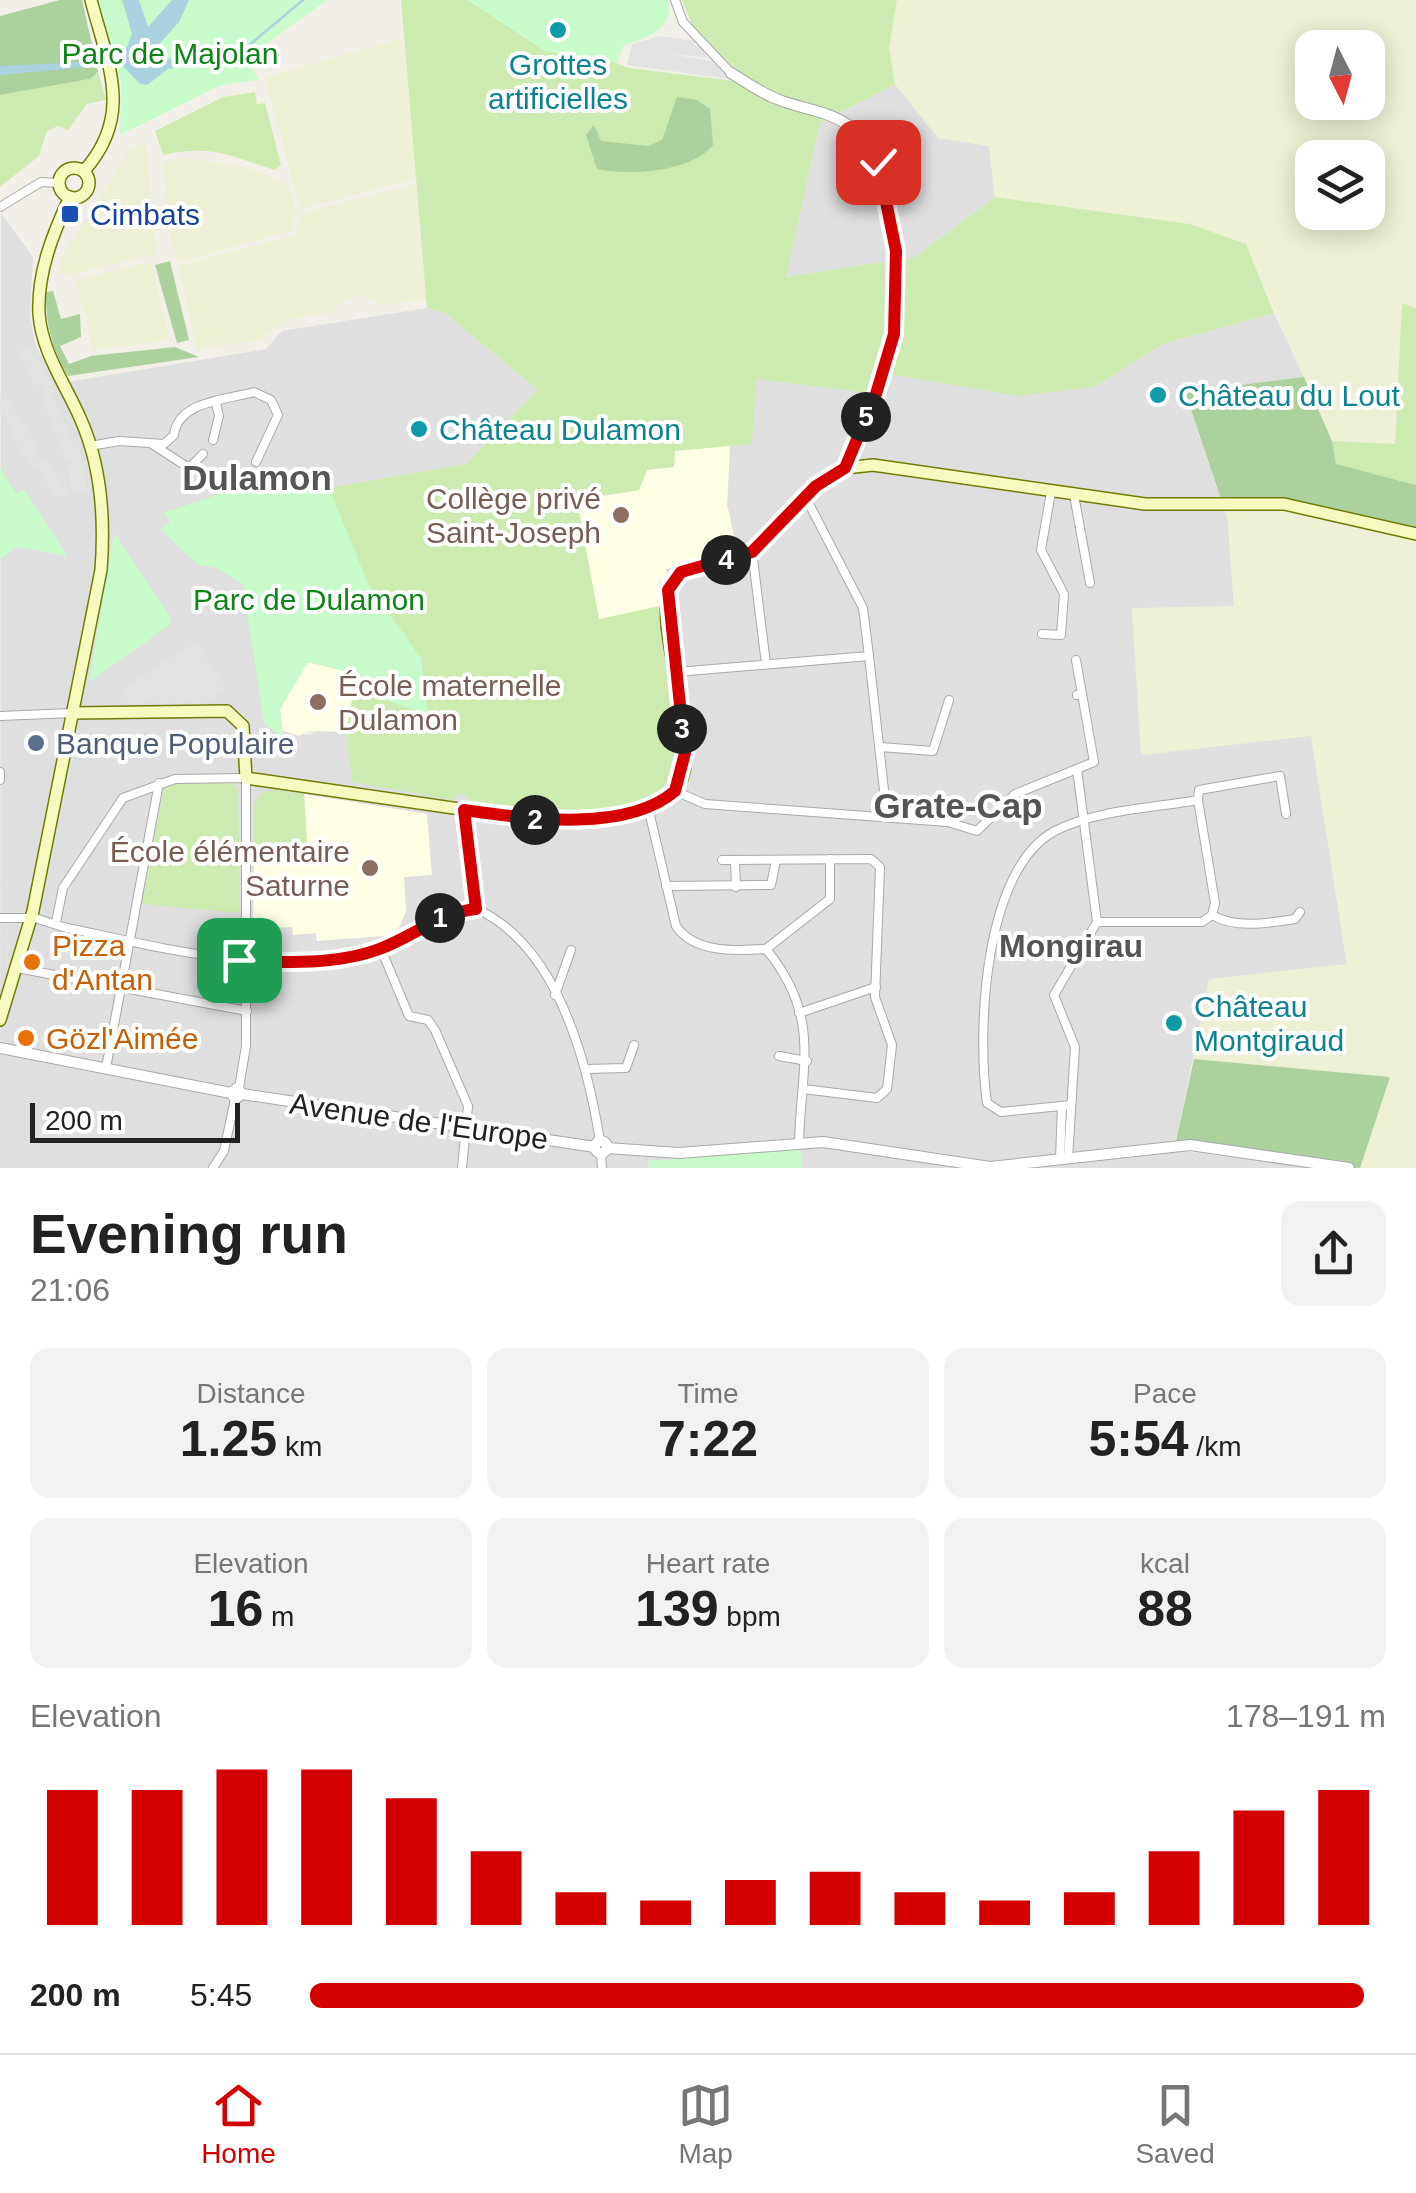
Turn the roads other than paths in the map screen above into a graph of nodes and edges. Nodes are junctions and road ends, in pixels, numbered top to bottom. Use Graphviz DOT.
graph roads {
  1 [pos="91,0"];
  2 [pos="678,8"];
  3 [pos="731,72"];
  4 [pos="84,171"];
  5 [pos="60,183"];
  6 [pos="70,197"];
  7 [pos="0,207"];
  8 [pos="216,403"];
  9 [pos="214,440"];
  10 [pos="148,442"];
  11 [pos="90,446"];
  12 [pos="203,454"];
  13 [pos="256,462"];
  14 [pos="845,468"];
  15 [pos="1051,492"];
  16 [pos="1072,495"];
  17 [pos="806,498"];
  18 [pos="1416,534"];
  19 [pos="752,552"];
  20 [pos="1090,584"];
  21 [pos="1042,634"];
  22 [pos="869,656"];
  23 [pos="1076,660"];
  24 [pos="766,664"];
  25 [pos="676,672"];
  26 [pos="950,700"];
  27 [pos="72,713"];
  28 [pos="0,716"];
  29 [pos="880,747"];
  30 [pos="1077,769"];
  31 [pos="0,772"];
  32 [pos="246,778"];
  33 [pos="0,780"];
  34 [pos="159,782"];
  35 [pos="675,791"];
  36 [pos="1198,800"];
  37 [pos="648,806"];
  38 [pos="464,810"];
  39 [pos="1286,814"];
  40 [pos="887,817"];
  41 [pos="1084,822"];
  42 [pos="830,859"];
  43 [pos="722,860"];
  44 [pos="735,860"];
  45 [pos="776,860"];
  46 [pos="666,886"];
  47 [pos="736,887"];
  48 [pos="476,909"];
  49 [pos="1300,912"];
  50 [pos="1212,915"];
  51 [pos="0,918"];
  52 [pos="31,918"];
  53 [pos="56,922"];
  54 [pos="1097,922"];
  55 [pos="129,941"];
  56 [pos="380,948"];
  57 [pos="766,949"];
  58 [pos="571,950"];
  59 [pos="247,960"];
  60 [pos="17,968"];
  61 [pos="121,987"];
  62 [pos="876,987"];
  63 [pos="555,996"];
  64 [pos="247,1011"];
  65 [pos="799,1013"];
  66 [pos="0,1020"];
  67 [pos="634,1045"];
  68 [pos="0,1048"];
  69 [pos="778,1056"];
  70 [pos="807,1061"];
  71 [pos="106,1068"];
  72 [pos="586,1069"];
  73 [pos="803,1089"];
  74 [pos="237,1094"];
  75 [pos="1067,1105"];
  76 [pos="468,1128"];
  77 [pos="798,1142"];
  78 [pos="601,1147"];
  79 [pos="1064,1159"];
  80 [pos="938,1165"];
  81 [pos="1004,1167"];
  82 [pos="213,1168"];
  83 [pos="462,1168"];
  84 [pos="602,1168"];
  85 [pos="1350,1168"];
  1 -- 4 [label="main road"];
  2 -- 3 [label="street"];
  3 -- 14 [label="street"];
  4 -- 5 [label="main road"];
  4 -- 6 [label="main road"];
  5 -- 6 [label="main road"];
  5 -- 7 [label="street"];
  6 -- 11 [label="main road"];
  8 -- 9 [label="street"];
  8 -- 10 [label="street"];
  8 -- 13 [label="street"];
  10 -- 11 [label="street"];
  10 -- 12 [label="street"];
  11 -- 27 [label="main road"];
  14 -- 15 [label="main road"];
  14 -- 17 [label="main road"];
  15 -- 16 [label="main road"];
  15 -- 21 [label="street"];
  16 -- 18 [label="main road"];
  16 -- 20 [label="street"];
  17 -- 19 [label="main road"];
  17 -- 22 [label="street"];
  19 -- 24 [label="street"];
  19 -- 25 [label="main road"];
  22 -- 24 [label="street"];
  22 -- 29 [label="street"];
  23 -- 30 [label="street"];
  24 -- 25 [label="street"];
  25 -- 35 [label="main road"];
  26 -- 29 [label="street"];
  27 -- 28 [label="street"];
  27 -- 32 [label="main road"];
  27 -- 52 [label="main road"];
  29 -- 40 [label="street"];
  30 -- 40 [label="street"];
  30 -- 41 [label="street"];
  31 -- 33 [label="street"];
  32 -- 34 [label="street"];
  32 -- 38 [label="main road"];
  32 -- 59 [label="street"];
  34 -- 53 [label="street"];
  34 -- 55 [label="street"];
  35 -- 37 [label="main road"];
  35 -- 40 [label="street"];
  36 -- 39 [label="street"];
  36 -- 41 [label="street"];
  36 -- 50 [label="street"];
  37 -- 38 [label="main road"];
  37 -- 46 [label="street"];
  38 -- 48 [label="street"];
  41 -- 54 [label="street"];
  41 -- 75 [label="street"];
  42 -- 45 [label="street"];
  42 -- 57 [label="street"];
  42 -- 62 [label="street"];
  43 -- 44 [label="street"];
  44 -- 45 [label="street"];
  44 -- 47 [label="street"];
  45 -- 47 [label="street"];
  46 -- 47 [label="street"];
  46 -- 57 [label="street"];
  48 -- 56 [label="street"];
  48 -- 63 [label="street"];
  49 -- 50 [label="street"];
  50 -- 54 [label="street"];
  51 -- 52 [label="street"];
  52 -- 53 [label="street"];
  52 -- 60 [label="main road"];
  53 -- 55 [label="street"];
  54 -- 75 [label="street"];
  55 -- 59 [label="street"];
  55 -- 61 [label="street"];
  56 -- 59 [label="street"];
  56 -- 76 [label="street"];
  57 -- 65 [label="street"];
  58 -- 63 [label="street"];
  59 -- 64 [label="street"];
  60 -- 61 [label="street"];
  60 -- 66 [label="main road"];
  61 -- 64 [label="street"];
  61 -- 71 [label="street"];
  62 -- 65 [label="street"];
  62 -- 73 [label="street"];
  63 -- 72 [label="street"];
  64 -- 74 [label="street"];
  65 -- 70 [label="street"];
  67 -- 72 [label="street"];
  68 -- 71 [label="street, Avenue de l'Europe"];
  69 -- 70 [label="street"];
  70 -- 73 [label="street"];
  71 -- 74 [label="street, Avenue de l'Europe"];
  72 -- 78 [label="street"];
  73 -- 77 [label="street"];
  74 -- 76 [label="street, Avenue de l'Europe"];
  74 -- 82 [label="street"];
  75 -- 79 [label="street"];
  76 -- 78 [label="street, Avenue de l'Europe"];
  76 -- 83 [label="street"];
  77 -- 78 [label="street, Avenue de l'Europe"];
  77 -- 80 [label="street, Avenue de l'Europe"];
  78 -- 84 [label="street"];
  79 -- 81 [label="street, Avenue de l'Europe"];
  79 -- 85 [label="street, Avenue de l'Europe"];
  80 -- 81 [label="street, Avenue de l'Europe"];
}
